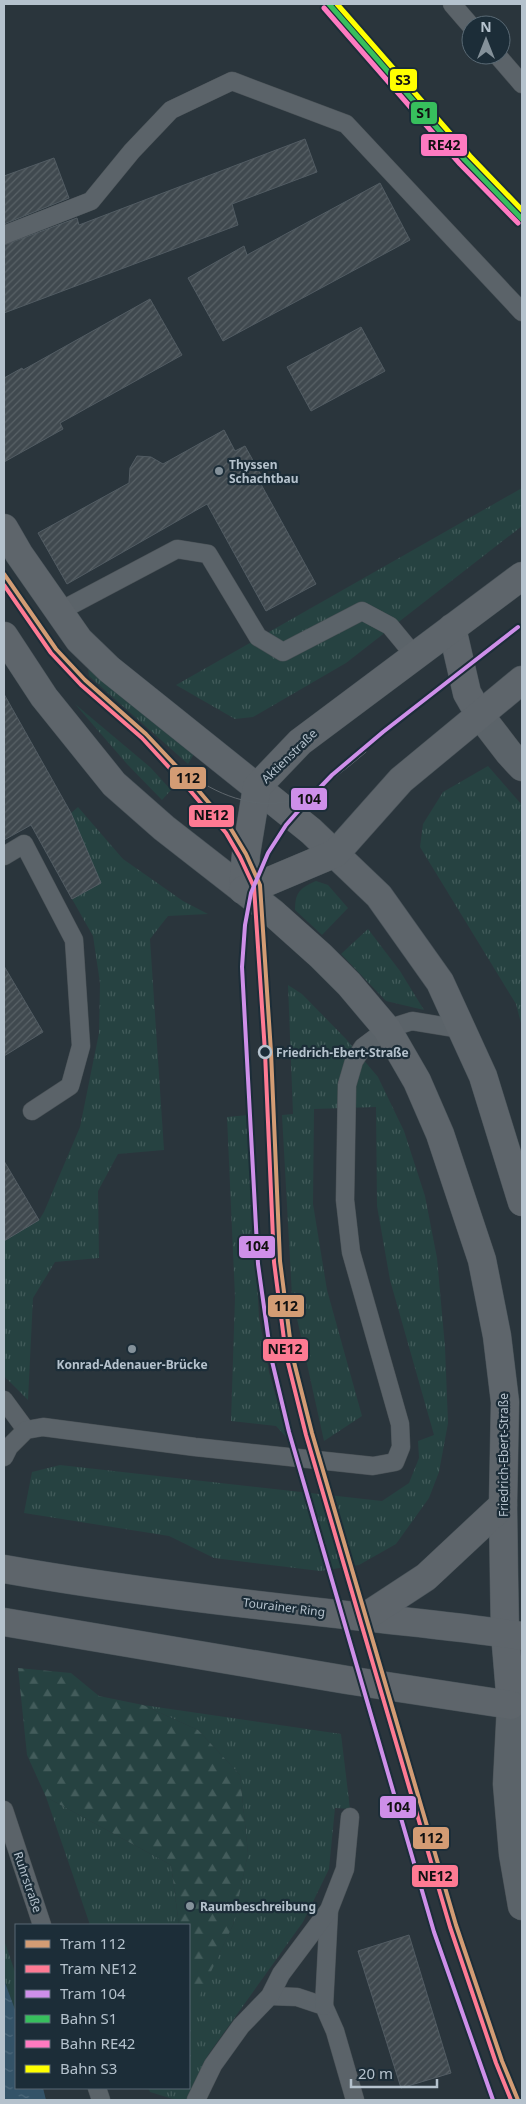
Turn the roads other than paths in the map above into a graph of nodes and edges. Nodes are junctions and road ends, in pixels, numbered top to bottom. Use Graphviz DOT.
graph roads {
  1 [pos="452,4"];
  2 [pos="462,15"];
  3 [pos="505,65"];
  4 [pos="522,84"];
  5 [pos="4,235"];
  6 [pos="522,312"];
  7 [pos="4,528"];
  8 [pos="522,576"];
  9 [pos="60,611"];
  10 [pos="452,628"];
  11 [pos="4,636"];
  12 [pos="414,655"];
  13 [pos="522,680"];
  14 [pos="479,714"];
  15 [pos="522,767"];
  16 [pos="257,787"];
  17 [pos="336,853"];
  18 [pos="4,856"];
  19 [pos="243,890"];
  20 [pos="387,1029"];
  21 [pos="461,1030"];
  22 [pos="32,1112"];
  23 [pos="522,1202"];
  24 [pos="4,1400"];
  25 [pos="26,1430"];
  26 [pos="4,1457"];
  27 [pos="503,1506"];
  28 [pos="4,1569"];
  29 [pos="365,1617"];
  30 [pos="4,1622"];
  31 [pos="514,1634"];
  32 [pos="522,1680"];
  33 [pos="511,1705"];
  34 [pos="4,1810"];
  35 [pos="350,1817"];
  36 [pos="518,1853"];
  37 [pos="522,1906"];
  38 [pos="329,1910"];
  39 [pos="42,1924"];
  40 [pos="270,1996"];
  41 [pos="324,2006"];
  42 [pos="196,2100"];
  43 [pos="355,2100"];
  1 -- 2 [label="lane"];
  3 -- 4 [label="lane"];
  5 -- 6 [label="lane"];
  7 -- 9 [label="main road"];
  8 -- 10 [label="main road, Aktienstraße"];
  9 -- 12 [label="lane"];
  9 -- 16 [label="main road"];
  10 -- 12 [label="main road, Aktienstraße"];
  10 -- 14 [label="main road"];
  11 -- 19 [label="main road, Friedrich-Ebert-Straße"];
  12 -- 16 [label="main road, Aktienstraße"];
  13 -- 14 [label="main road"];
  14 -- 15 [label="street"];
  14 -- 17 [label="main road"];
  16 -- 17 [label="main road"];
  16 -- 19 [label="main road, Aktienstraße"];
  17 -- 19 [label="main road"];
  17 -- 21 [label="main road"];
  18 -- 22 [label="lane"];
  19 -- 20 [label="main road, Friedrich-Ebert-Straße"];
  20 -- 21 [label="lane"];
  20 -- 25 [label="lane"];
  20 -- 27 [label="main road, Friedrich-Ebert-Straße"];
  21 -- 23 [label="main road"];
  24 -- 25 [label="lane"];
  25 -- 26 [label="lane"];
  27 -- 29 [label="main road"];
  27 -- 31 [label="main road, Friedrich-Ebert-Straße"];
  28 -- 29 [label="main road, Tourainer Ring"];
  29 -- 31 [label="main road, Tourainer Ring"];
  30 -- 33 [label="main road"];
  31 -- 33 [label="main road, Friedrich-Ebert-Straße"];
  32 -- 33 [label="main road, Friedrich-Ebert-Straße"];
  33 -- 36 [label="street, Friedrich-Ebert-Straße"];
  34 -- 39 [label="lane, Ruhrstraße"];
  35 -- 38 [label="lane"];
  36 -- 37 [label="street, Friedrich-Ebert-Straße"];
  38 -- 40 [label="lane"];
  38 -- 41 [label="lane"];
  40 -- 41 [label="lane"];
  40 -- 42 [label="lane"];
  41 -- 43 [label="lane"];
}
